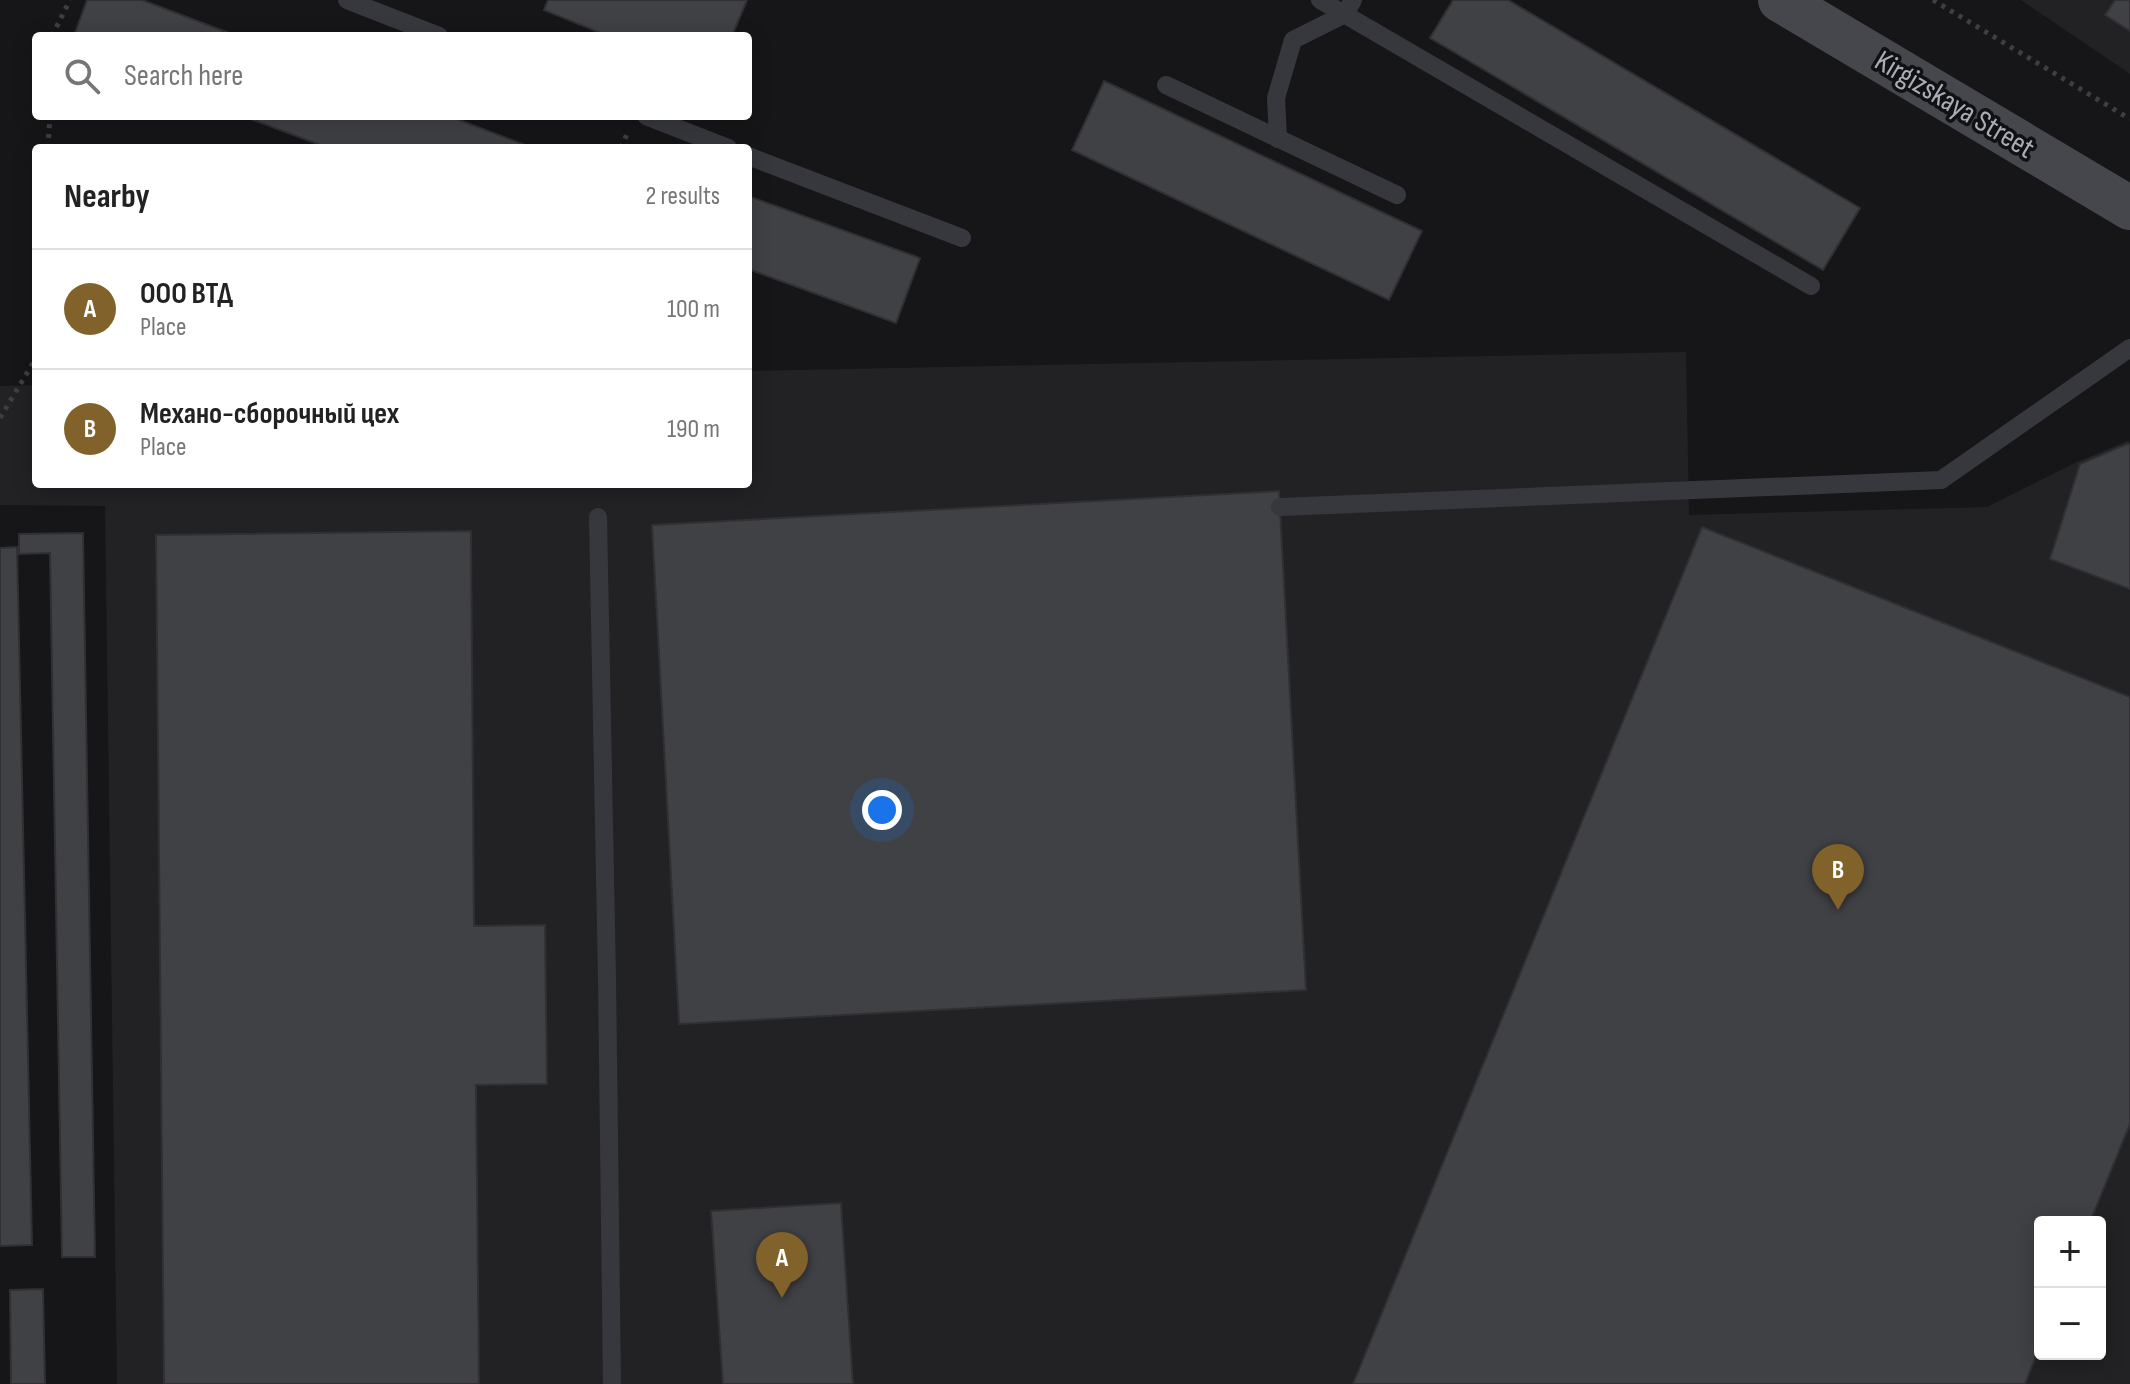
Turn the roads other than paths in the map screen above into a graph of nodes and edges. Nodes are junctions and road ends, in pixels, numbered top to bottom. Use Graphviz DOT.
graph roads {
  1 [pos="347,0"];
  2 [pos="1320,0"];
  3 [pos="1780,0"];
  4 [pos="1349,7"];
  5 [pos="429,32"];
  6 [pos="1166,85"];
  7 [pos="656,120"];
  8 [pos="1278,139"];
  9 [pos="718,144"];
  10 [pos="752,158"];
  11 [pos="1397,195"];
  12 [pos="2130,208"];
  13 [pos="962,238"];
  14 [pos="1811,286"];
  15 [pos="2130,348"];
  16 [pos="1280,507"];
  17 [pos="598,517"];
  18 [pos="612,1384"];
  1 -- 5 [label="lane"];
  2 -- 4 [label="lane"];
  3 -- 12 [label="main road, Kirgizskaya Street"];
  4 -- 8 [label="lane"];
  4 -- 14 [label="lane"];
  6 -- 8 [label="lane"];
  7 -- 9 [label="lane"];
  8 -- 11 [label="lane"];
  10 -- 13 [label="lane"];
  15 -- 16 [label="lane"];
  17 -- 18 [label="lane"];
}
